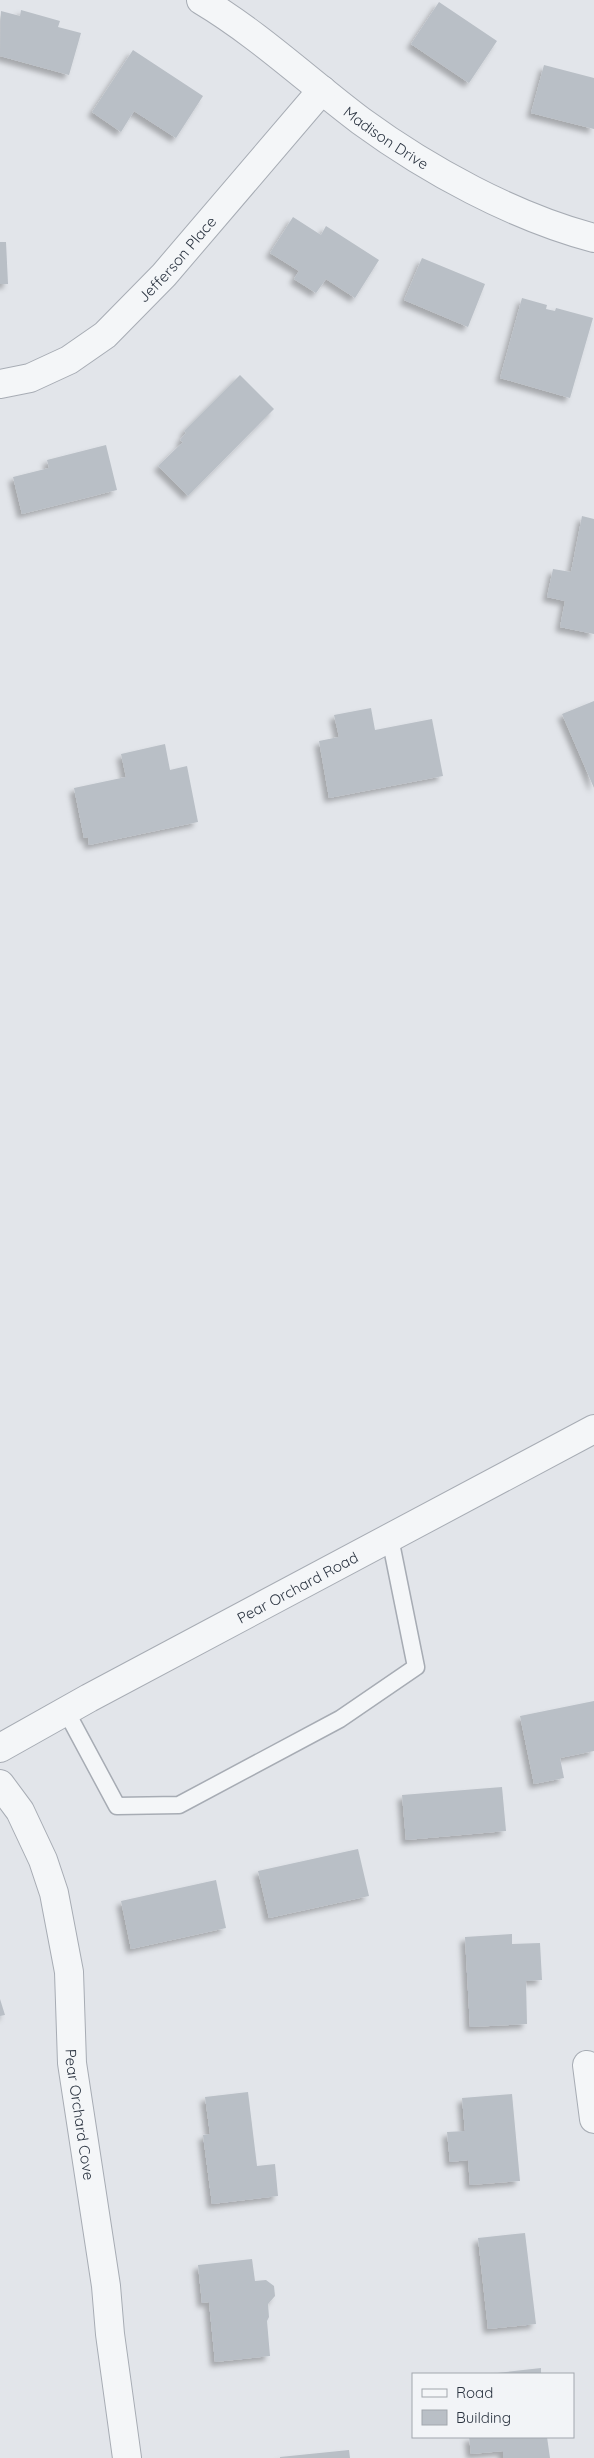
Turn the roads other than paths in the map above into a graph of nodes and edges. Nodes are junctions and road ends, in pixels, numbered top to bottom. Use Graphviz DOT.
graph roads {
  1 [pos="200,0"];
  2 [pos="322,90"];
  3 [pos="594,238"];
  4 [pos="0,384"];
  5 [pos="594,1429"];
  6 [pos="390,1538"];
  7 [pos="66,1711"];
  8 [pos="0,1748"];
  9 [pos="0,1784"];
  10 [pos="587,2065"];
  11 [pos="594,2119"];
  12 [pos="127,2458"];
  1 -- 2 [label="street, Madison Drive"];
  2 -- 3 [label="street, Madison Drive"];
  2 -- 4 [label="street, Jefferson Place"];
  5 -- 6 [label="street, Pear Orchard Road"];
  6 -- 7 [label="street, Pear Orchard Road"];
  6 -- 7 [label="lane"];
  7 -- 8 [label="street, Pear Orchard Road"];
  9 -- 12 [label="street, Pear Orchard Cove"];
  10 -- 11 [label="street"];
}
